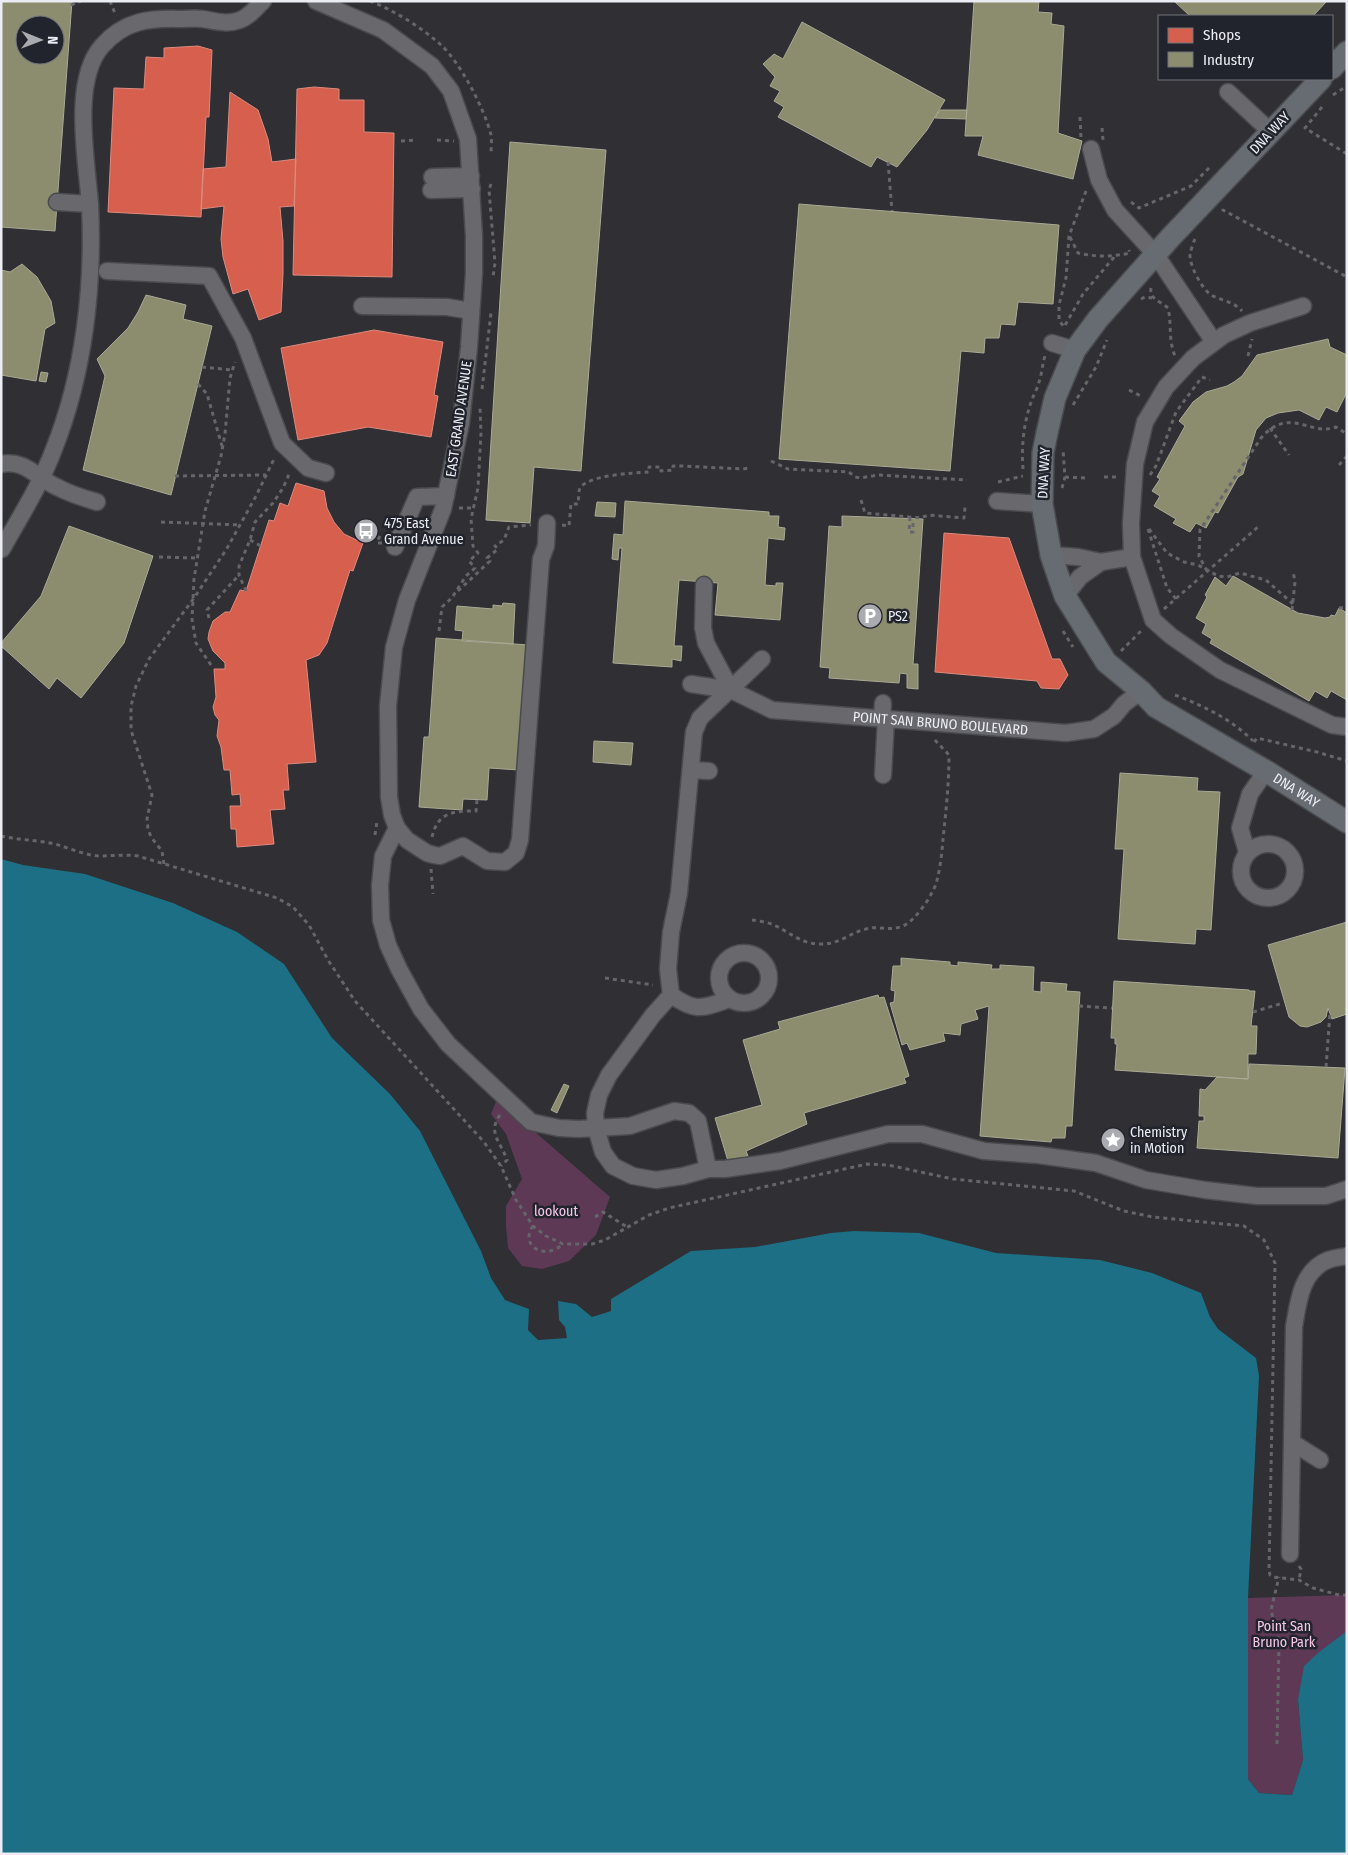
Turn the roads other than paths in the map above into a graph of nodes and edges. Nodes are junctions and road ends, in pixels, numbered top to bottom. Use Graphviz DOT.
graph roads {
  1 [pos="263,1"];
  2 [pos="316,1"];
  3 [pos="1347,52"];
  4 [pos="1333,67"];
  5 [pos="1320,80"];
  6 [pos="1228,92"];
  7 [pos="1271,132"];
  8 [pos="1090,149"];
  9 [pos="431,183"];
  10 [pos="471,183"];
  11 [pos="57,202"];
  12 [pos="90,204"];
  13 [pos="1156,255"];
  14 [pos="107,271"];
  15 [pos="362,306"];
  16 [pos="1303,306"];
  17 [pos="471,311"];
  18 [pos="1214,342"];
  19 [pos="1050,347"];
  20 [pos="1075,350"];
  21 [pos="1,464"];
  22 [pos="326,473"];
  23 [pos="41,478"];
  24 [pos="997,501"];
  25 [pos="97,502"];
  26 [pos="448,502"];
  27 [pos="1042,504"];
  28 [pos="547,523"];
  29 [pos="395,547"];
  30 [pos="2,549"];
  31 [pos="1051,555"];
  32 [pos="1132,557"];
  33 [pos="1101,562"];
  34 [pos="704,585"];
  35 [pos="1066,596"];
  36 [pos="762,659"];
  37 [pos="692,684"];
  38 [pos="731,690"];
  39 [pos="1141,692"];
  40 [pos="883,714"];
  41 [pos="1347,726"];
  42 [pos="690,770"];
  43 [pos="708,771"];
  44 [pos="1266,771"];
  45 [pos="883,775"];
  46 [pos="1347,822"];
  47 [pos="397,828"];
  48 [pos="1247,852"];
  49 [pos="671,995"];
  50 [pos="730,999"];
  51 [pos="596,1128"];
  52 [pos="708,1168"];
  53 [pos="1347,1189"];
  54 [pos="1347,1256"];
  55 [pos="1293,1444"];
  56 [pos="1320,1460"];
  57 [pos="1290,1554"];
  1 -- 12 [label="street"];
  2 -- 10 [label="street, EAST GRAND AVENUE"];
  3 -- 4 [label="main road"];
  5 -- 7 [label="main road, DNA WAY"];
  6 -- 7 [label="street"];
  7 -- 13 [label="main road, DNA WAY"];
  8 -- 13 [label="street"];
  9 -- 10 [label="street"];
  10 -- 17 [label="street, EAST GRAND AVENUE"];
  11 -- 12 [label="street"];
  12 -- 23 [label="street"];
  13 -- 18 [label="street"];
  13 -- 20 [label="main road, DNA WAY"];
  14 -- 22 [label="street"];
  15 -- 17 [label="street"];
  16 -- 18 [label="street"];
  17 -- 26 [label="street, EAST GRAND AVENUE"];
  18 -- 32 [label="street"];
  19 -- 20 [label="street"];
  20 -- 27 [label="main road, DNA WAY"];
  21 -- 23 [label="street"];
  23 -- 25 [label="street"];
  23 -- 30 [label="street"];
  24 -- 27 [label="street"];
  26 -- 29 [label="street"];
  26 -- 47 [label="street, EAST GRAND AVENUE"];
  27 -- 31 [label="main road, DNA WAY"];
  28 -- 47 [label="street"];
  31 -- 33 [label="street"];
  31 -- 35 [label="main road, DNA WAY"];
  32 -- 33 [label="street"];
  32 -- 41 [label="street"];
  33 -- 35 [label="street"];
  34 -- 38 [label="street"];
  35 -- 39 [label="main road, DNA WAY"];
  36 -- 38 [label="street"];
  37 -- 38 [label="street, POINT SAN BRUNO BOULEVARD"];
  38 -- 40 [label="street, POINT SAN BRUNO BOULEVARD"];
  38 -- 42 [label="street"];
  39 -- 40 [label="street, POINT SAN BRUNO BOULEVARD"];
  39 -- 44 [label="main road, DNA WAY"];
  40 -- 45 [label="street"];
  42 -- 43 [label="street"];
  42 -- 49 [label="street"];
  44 -- 46 [label="main road, DNA WAY"];
  44 -- 48 [label="street"];
  47 -- 51 [label="street"];
  49 -- 50 [label="street"];
  49 -- 51 [label="street"];
  51 -- 52 [label="street"];
  51 -- 52 [label="street"];
  52 -- 53 [label="street"];
  54 -- 55 [label="street"];
  55 -- 56 [label="street"];
  55 -- 57 [label="street"];
}
